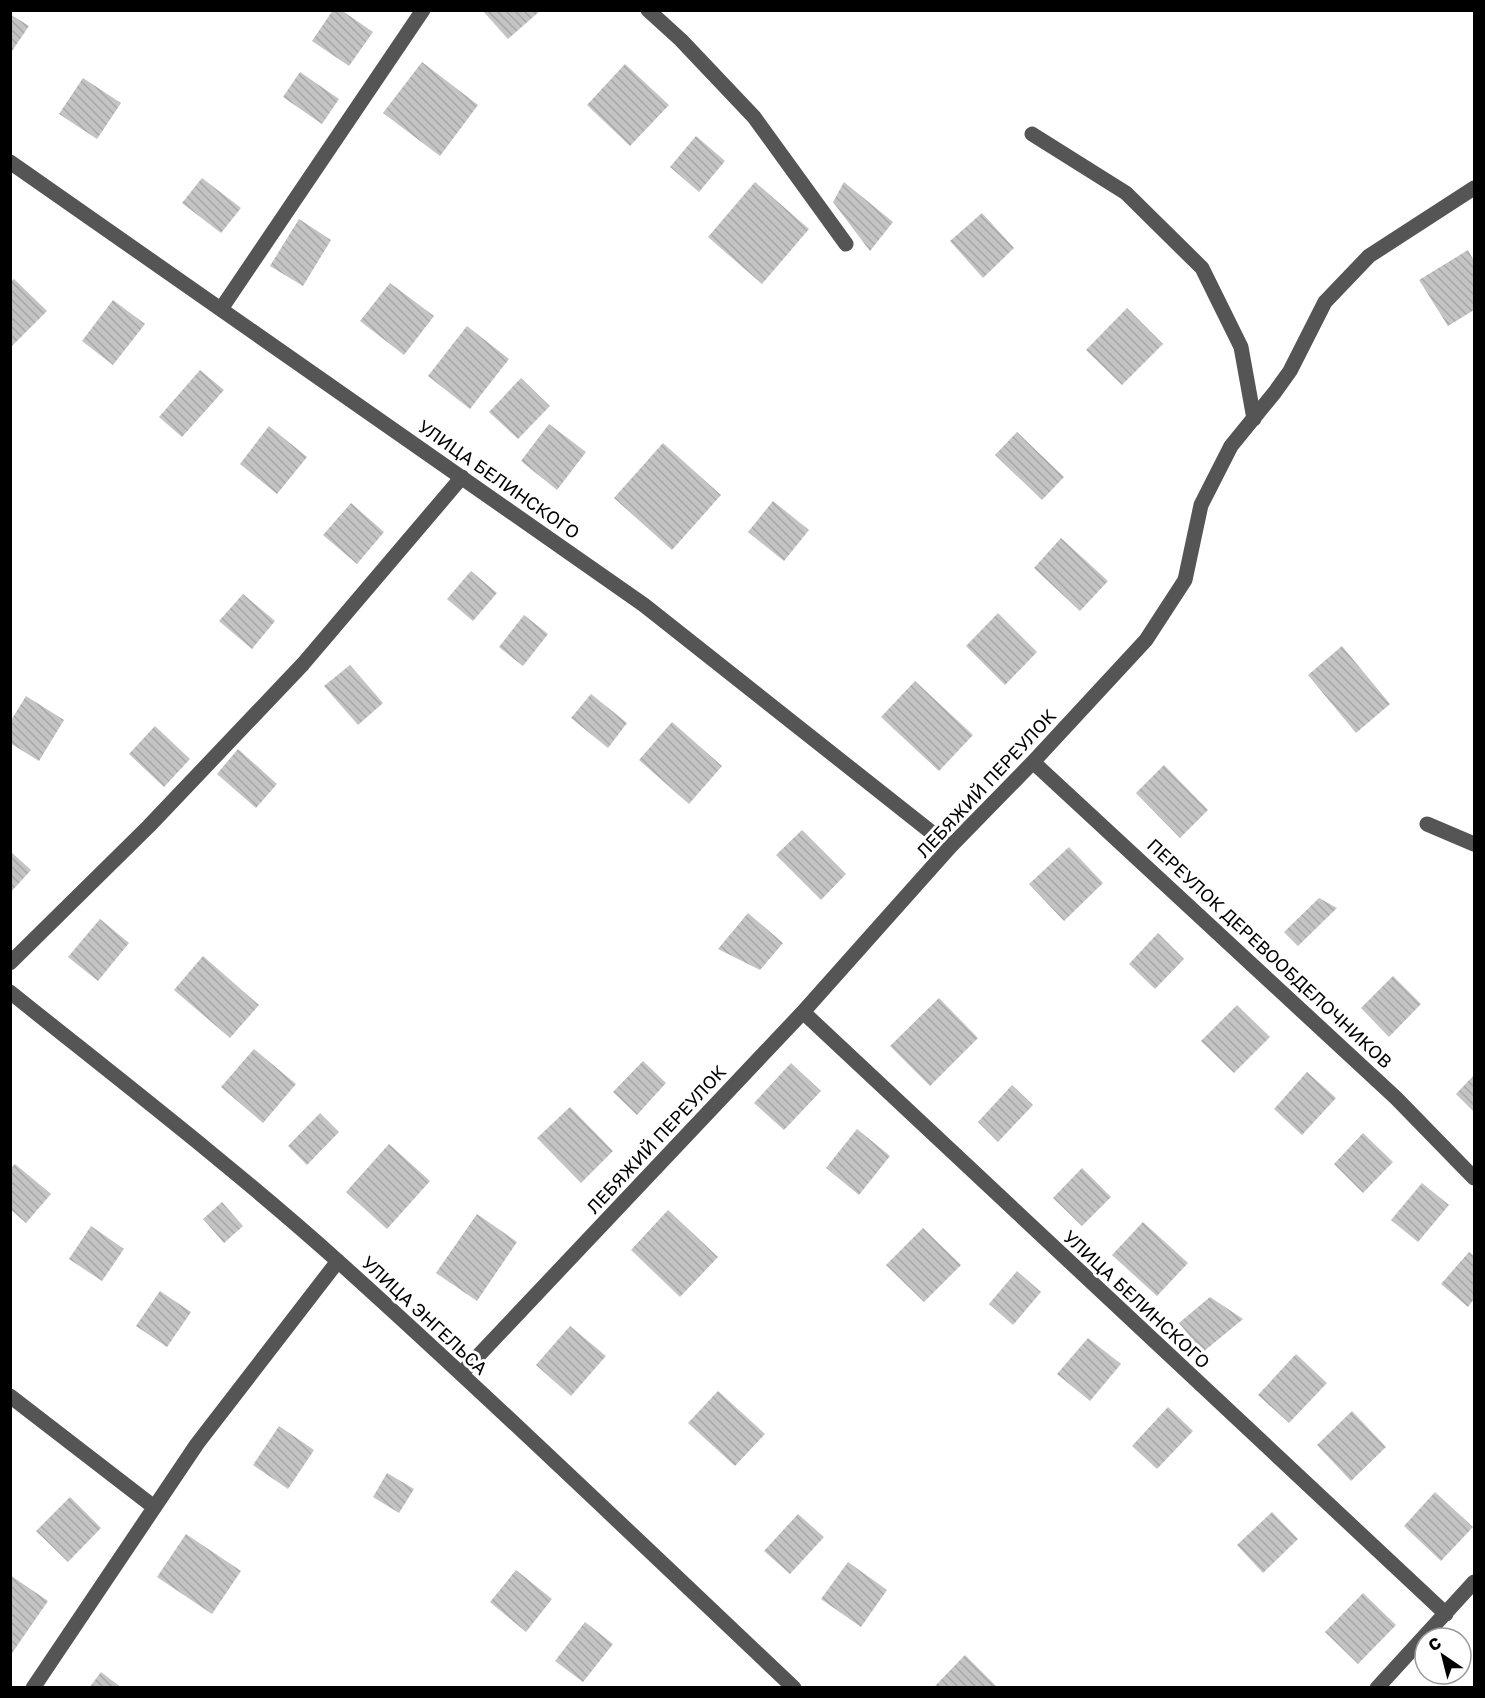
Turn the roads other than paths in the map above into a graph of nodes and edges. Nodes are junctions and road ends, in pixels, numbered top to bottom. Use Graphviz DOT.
graph roads {
  1 [pos="423,10"];
  2 [pos="648,10"];
  3 [pos="1032,134"];
  4 [pos="10,162"];
  5 [pos="1474,188"];
  6 [pos="846,244"];
  7 [pos="221,309"];
  8 [pos="1254,418"];
  9 [pos="462,477"];
  10 [pos="1033,762"];
  11 [pos="1427,824"];
  12 [pos="1474,844"];
  13 [pos="950,847"];
  14 [pos="10,963"];
  15 [pos="10,992"];
  16 [pos="803,1012"];
  17 [pos="1474,1178"];
  18 [pos="338,1261"];
  19 [pos="461,1374"];
  20 [pos="10,1396"];
  21 [pos="154,1508"];
  22 [pos="1474,1582"];
  23 [pos="1446,1614"];
  24 [pos="33,1688"];
  25 [pos="794,1688"];
  26 [pos="1377,1688"];
  1 -- 7 [label="street"];
  2 -- 6 [label="street"];
  3 -- 8 [label="street"];
  4 -- 7 [label="street, УЛИЦА БЕЛИНСКОГО"];
  5 -- 8 [label="street, ЛЕБЯЖИЙ ПЕРЕУЛОК"];
  7 -- 9 [label="street, УЛИЦА БЕЛИНСКОГО"];
  8 -- 10 [label="street, ЛЕБЯЖИЙ ПЕРЕУЛОК"];
  9 -- 13 [label="street, УЛИЦА БЕЛИНСКОГО"];
  9 -- 14 [label="street"];
  10 -- 13 [label="street, ЛЕБЯЖИЙ ПЕРЕУЛОК"];
  10 -- 17 [label="street, ПЕРЕУЛОК ДЕРЕВООБДЕЛОЧНИКОВ"];
  11 -- 12 [label="street"];
  13 -- 16 [label="street, ЛЕБЯЖИЙ ПЕРЕУЛОК"];
  15 -- 18 [label="street, УЛИЦА ЭНГЕЛЬСА"];
  16 -- 19 [label="street, ЛЕБЯЖИЙ ПЕРЕУЛОК"];
  16 -- 23 [label="street, УЛИЦА БЕЛИНСКОГО"];
  18 -- 19 [label="street, УЛИЦА ЭНГЕЛЬСА"];
  18 -- 21 [label="street"];
  19 -- 25 [label="street, УЛИЦА ЭНГЕЛЬСА"];
  20 -- 21 [label="street"];
  21 -- 24 [label="street"];
  22 -- 23 [label="street"];
  23 -- 26 [label="street"];
}
